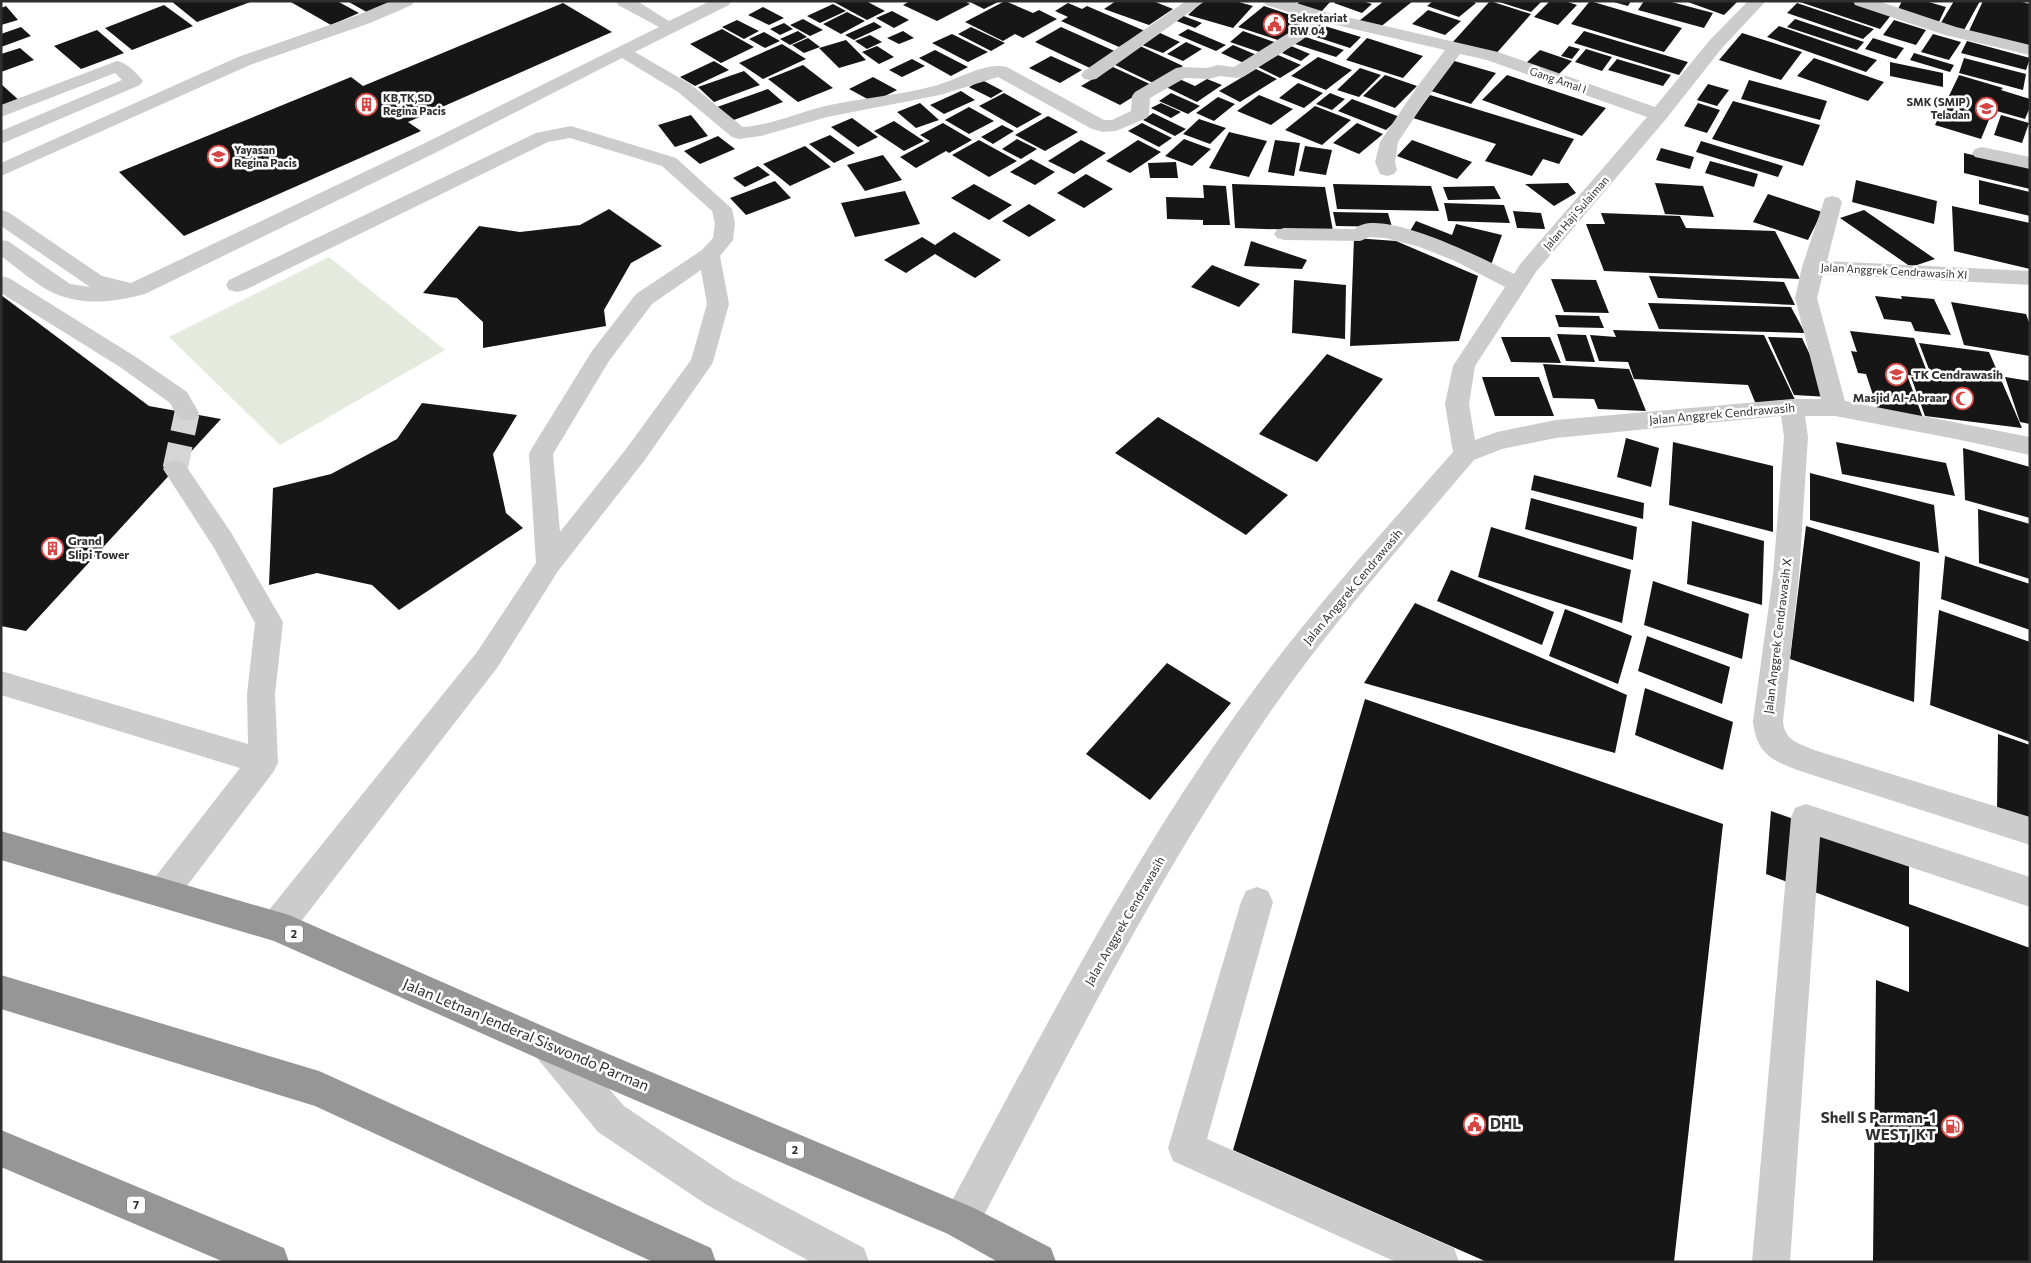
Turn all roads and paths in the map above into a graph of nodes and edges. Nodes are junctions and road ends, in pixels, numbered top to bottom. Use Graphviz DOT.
graph roads {
  1 [pos="406,1"];
  2 [pos="624,1"];
  3 [pos="705,1"];
  4 [pos="723,1"];
  5 [pos="1197,1"];
  6 [pos="1272,1"];
  7 [pos="1758,1"];
  8 [pos="1861,1"];
  9 [pos="1320,16"];
  10 [pos="661,22"];
  11 [pos="1456,48"];
  12 [pos="2030,50"];
  13 [pos="622,51"];
  14 [pos="1090,75"];
  15 [pos="1,112"];
  16 [pos="1659,116"];
  17 [pos="1,138"];
  18 [pos="1982,153"];
  19 [pos="2030,163"];
  20 [pos="1,170"];
  21 [pos="1387,170"];
  22 [pos="1832,202"];
  23 [pos="1,216"];
  24 [pos="1284,234"];
  25 [pos="1,246"];
  26 [pos="709,255"];
  27 [pos="1813,267"];
  28 [pos="2030,278"];
  29 [pos="1,284"];
  30 [pos="1517,284"];
  31 [pos="237,285"];
  32 [pos="1792,407"];
  33 [pos="1835,408"];
  34 [pos="187,413"];
  35 [pos="2030,446"];
  36 [pos="1465,454"];
  37 [pos="175,469"];
  38 [pos="549,564"];
  39 [pos="1,683"];
  40 [pos="263,762"];
  41 [pos="2030,831"];
  42 [pos="10,850"];
  43 [pos="163,892"];
  44 [pos="2030,892"];
  45 [pos="1256,902"];
  46 [pos="277,926"];
  47 [pos="1,992"];
  48 [pos="549,1046"];
  49 [pos="1,1148"];
  50 [pos="961,1221"];
  51 [pos="270,1262"];
  52 [pos="697,1262"];
  53 [pos="850,1262"];
  54 [pos="1037,1262"];
  55 [pos="1440,1262"];
  56 [pos="1771,1262"];
  1 -- 20 [label="street"];
  2 -- 10 [label="street"];
  3 -- 10 [label="street"];
  4 -- 13 [label="street"];
  5 -- 14 [label="street"];
  6 -- 9 [label="street, Gang Amal I"];
  7 -- 16 [label="street, Jalan Haji Sulaiman"];
  8 -- 12 [label="street"];
  9 -- 11 [label="street, Gang Amal I"];
  9 -- 13 [label="street"];
  10 -- 23 [label="street"];
  11 -- 16 [label="street, Gang Amal I"];
  11 -- 21 [label="street"];
  13 -- 25 [label="street"];
  15 -- 17 [label="street"];
  16 -- 30 [label="street, Jalan Haji Sulaiman"];
  18 -- 19 [label="street"];
  22 -- 27 [label="street"];
  24 -- 30 [label="street"];
  26 -- 31 [label="street"];
  26 -- 38 [label="street"];
  26 -- 38 [label="street"];
  27 -- 28 [label="street, Jalan Anggrek Cendrawasih XI"];
  27 -- 33 [label="street, Jalan Anggrek Cendrawasih XI"];
  29 -- 34 [label="street"];
  30 -- 36 [label="street, Jalan Haji Sulaiman"];
  32 -- 33 [label="street, Jalan Anggrek Cendrawasih"];
  32 -- 36 [label="street, Jalan Anggrek Cendrawasih"];
  32 -- 41 [label="street, Jalan Anggrek Cendrawasih X"];
  33 -- 35 [label="street, Jalan Anggrek Cendrawasih"];
  36 -- 50 [label="street, Jalan Anggrek Cendrawasih"];
  37 -- 40 [label="street"];
  38 -- 46 [label="street"];
  39 -- 40 [label="street"];
  40 -- 43 [label="street"];
  42 -- 43 [label="highway, Jalan Letnan Jenderal Siswondo Parman / 2"];
  43 -- 46 [label="highway, Jalan Letnan Jenderal Siswondo Parman / 2"];
  44 -- 56 [label="street"];
  45 -- 55 [label="street"];
  46 -- 48 [label="highway, Jalan Letnan Jenderal Siswondo Parman / 2"];
  47 -- 52 [label="highway"];
  48 -- 50 [label="highway, Jalan Letnan Jenderal Siswondo Parman / 2"];
  48 -- 53 [label="street"];
  49 -- 51 [label="highway, 7"];
  50 -- 54 [label="highway, Jalan Letnan Jenderal Siswondo Parman / 2"];
}
